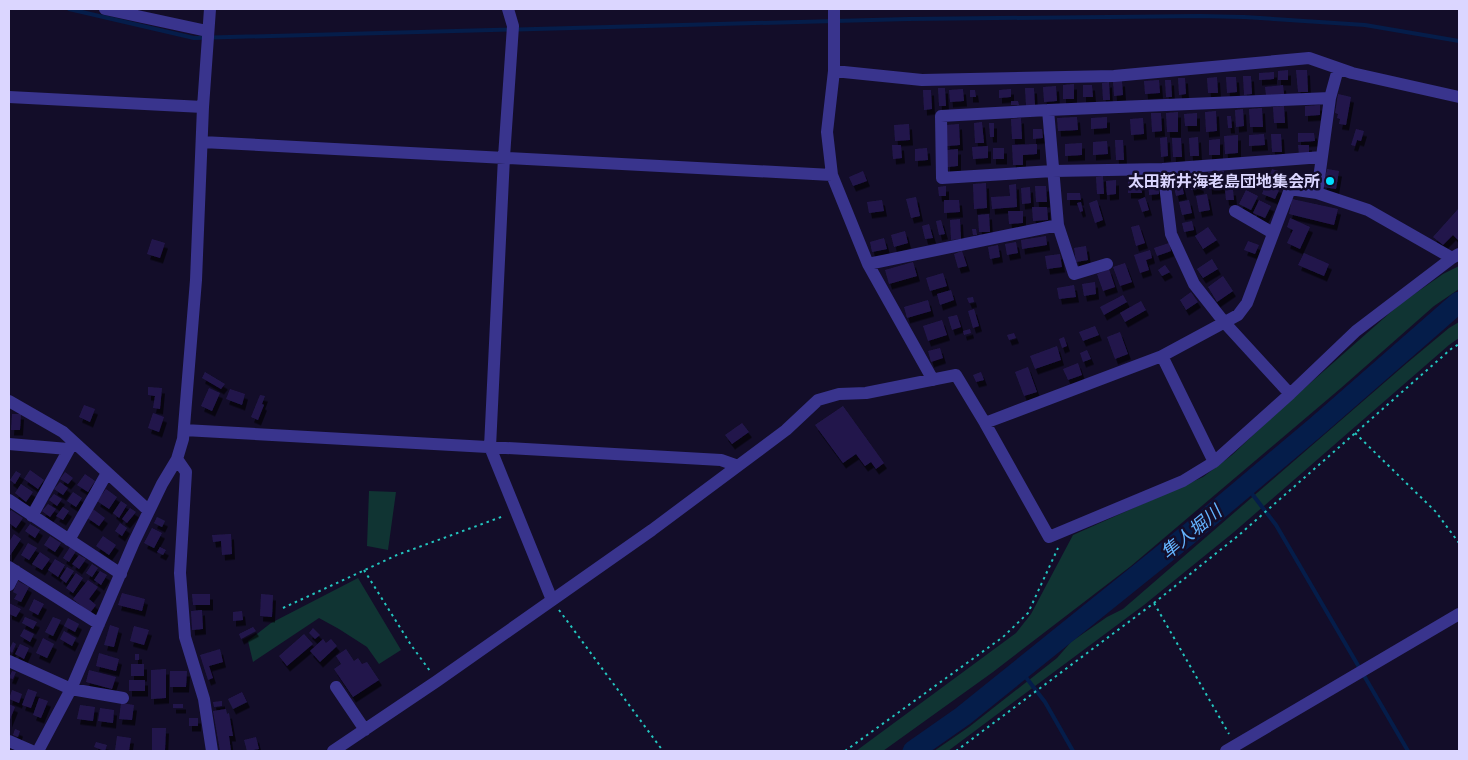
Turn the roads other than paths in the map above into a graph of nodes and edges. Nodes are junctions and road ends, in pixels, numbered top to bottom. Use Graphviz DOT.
graph roads {
  1 [pos="106,9"];
  2 [pos="210,9"];
  3 [pos="508,9"];
  4 [pos="834,9"];
  5 [pos="207,30"];
  6 [pos="1338,69"];
  7 [pos="834,71"];
  8 [pos="9,97"];
  9 [pos="1459,97"];
  10 [pos="1330,98"];
  11 [pos="203,107"];
  12 [pos="1048,110"];
  13 [pos="202,142"];
  14 [pos="504,157"];
  15 [pos="1322,158"];
  16 [pos="1163,169"];
  17 [pos="1052,171"];
  18 [pos="832,174"];
  19 [pos="1317,193"];
  20 [pos="1235,211"];
  21 [pos="1058,225"];
  22 [pos="1273,233"];
  23 [pos="1455,256"];
  24 [pos="868,264"];
  25 [pos="1107,264"];
  26 [pos="1224,322"];
  27 [pos="1162,356"];
  28 [pos="933,380"];
  29 [pos="1290,394"];
  30 [pos="9,401"];
  31 [pos="985,423"];
  32 [pos="184,430"];
  33 [pos="9,444"];
  34 [pos="71,445"];
  35 [pos="490,447"];
  36 [pos="177,458"];
  37 [pos="1214,462"];
  38 [pos="738,466"];
  39 [pos="108,473"];
  40 [pos="9,500"];
  41 [pos="149,512"];
  42 [pos="32,516"];
  43 [pos="68,540"];
  44 [pos="12,569"];
  45 [pos="121,574"];
  46 [pos="9,585"];
  47 [pos="552,600"];
  48 [pos="1459,614"];
  49 [pos="99,624"];
  50 [pos="9,661"];
  51 [pos="336,687"];
  52 [pos="71,689"];
  53 [pos="123,698"];
  54 [pos="365,730"];
  55 [pos="9,741"];
  56 [pos="1231,748"];
  57 [pos="32,751"];
  58 [pos="38,751"];
  59 [pos="212,751"];
  60 [pos="333,751"];
  1 -- 5 [label="street"];
  2 -- 5 [label="street"];
  3 -- 14 [label="street"];
  4 -- 7 [label="street"];
  5 -- 11 [label="street"];
  6 -- 7 [label="street"];
  6 -- 9 [label="street"];
  6 -- 10 [label="street"];
  7 -- 18 [label="street"];
  8 -- 11 [label="street"];
  10 -- 12 [label="street"];
  10 -- 15 [label="street"];
  11 -- 13 [label="street"];
  12 -- 17 [label="street"];
  12 -- 17 [label="street"];
  13 -- 14 [label="street"];
  13 -- 32 [label="street"];
  14 -- 18 [label="street"];
  14 -- 35 [label="street"];
  15 -- 16 [label="street"];
  15 -- 19 [label="street"];
  16 -- 17 [label="street"];
  16 -- 26 [label="street"];
  17 -- 21 [label="street"];
  18 -- 24 [label="street"];
  19 -- 22 [label="street"];
  19 -- 23 [label="street"];
  20 -- 22 [label="street"];
  21 -- 24 [label="street"];
  21 -- 25 [label="street"];
  22 -- 26 [label="street"];
  23 -- 29 [label="street"];
  24 -- 28 [label="street"];
  26 -- 27 [label="street"];
  26 -- 29 [label="street"];
  27 -- 31 [label="street"];
  27 -- 37 [label="street"];
  28 -- 31 [label="street"];
  28 -- 38 [label="street"];
  29 -- 37 [label="street"];
  30 -- 34 [label="street"];
  31 -- 37 [label="street"];
  32 -- 35 [label="street"];
  32 -- 36 [label="street"];
  33 -- 34 [label="street"];
  34 -- 39 [label="street"];
  34 -- 42 [label="street"];
  35 -- 38 [label="street"];
  35 -- 47 [label="street"];
  36 -- 41 [label="street"];
  36 -- 59 [label="street"];
  38 -- 47 [label="street"];
  39 -- 41 [label="street"];
  39 -- 43 [label="street"];
  40 -- 42 [label="street"];
  41 -- 45 [label="street"];
  42 -- 43 [label="street"];
  43 -- 45 [label="street"];
  44 -- 46 [label="street"];
  44 -- 49 [label="street"];
  45 -- 49 [label="street"];
  47 -- 54 [label="street"];
  48 -- 56 [label="street"];
  49 -- 52 [label="street"];
  50 -- 52 [label="street"];
  51 -- 54 [label="street"];
  52 -- 53 [label="street"];
  52 -- 58 [label="street"];
  54 -- 60 [label="street"];
  55 -- 57 [label="street"];
}
